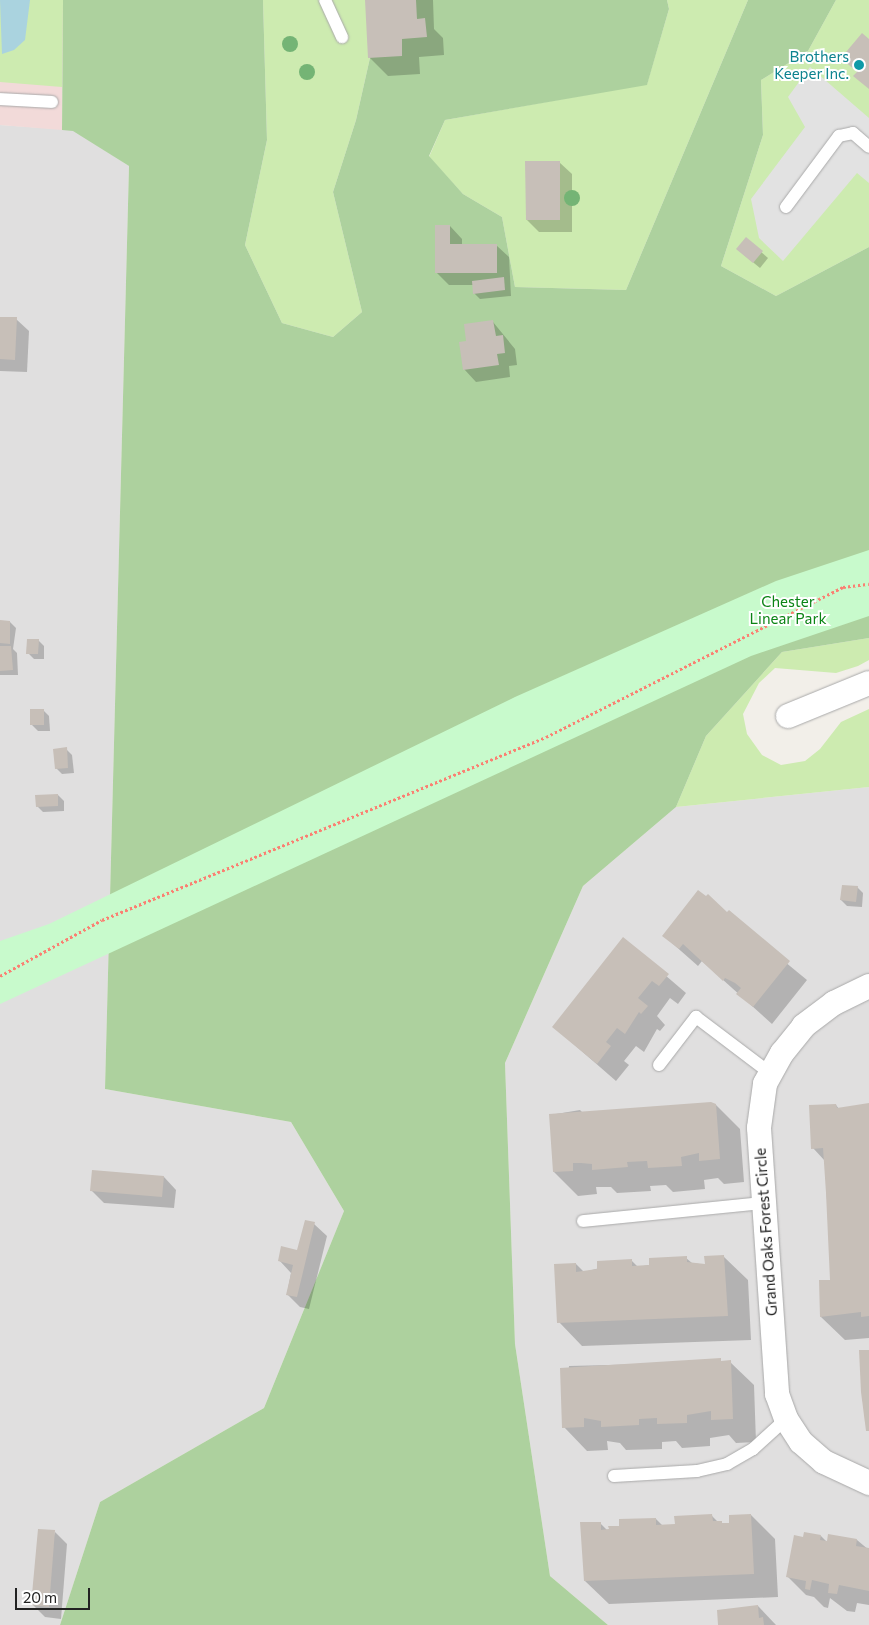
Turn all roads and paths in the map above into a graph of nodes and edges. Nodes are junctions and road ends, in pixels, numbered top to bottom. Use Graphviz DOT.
graph roads {
  1 [pos="325,0"];
  2 [pos="342,37"];
  3 [pos="0,99"];
  4 [pos="52,102"];
  5 [pos="869,147"];
  6 [pos="786,207"];
  7 [pos="869,584"];
  8 [pos="869,683"];
  9 [pos="788,716"];
  10 [pos="0,976"];
  11 [pos="869,986"];
  12 [pos="659,1065"];
  13 [pos="770,1073"];
  14 [pos="764,1204"];
  15 [pos="583,1221"];
  16 [pos="786,1419"];
  17 [pos="614,1476"];
  18 [pos="869,1483"];
  1 -- 2 [label="lane"];
  3 -- 4 [label="lane"];
  5 -- 6 [label="lane"];
  7 -- 10 [label="path"];
  8 -- 9 [label="street"];
  11 -- 13 [label="street, Grand Oaks Forest Circle"];
  12 -- 13 [label="lane"];
  13 -- 14 [label="street, Grand Oaks Forest Circle"];
  14 -- 15 [label="lane"];
  14 -- 16 [label="street, Grand Oaks Forest Circle"];
  16 -- 17 [label="lane"];
  16 -- 18 [label="street, Grand Oaks Forest Circle"];
}
